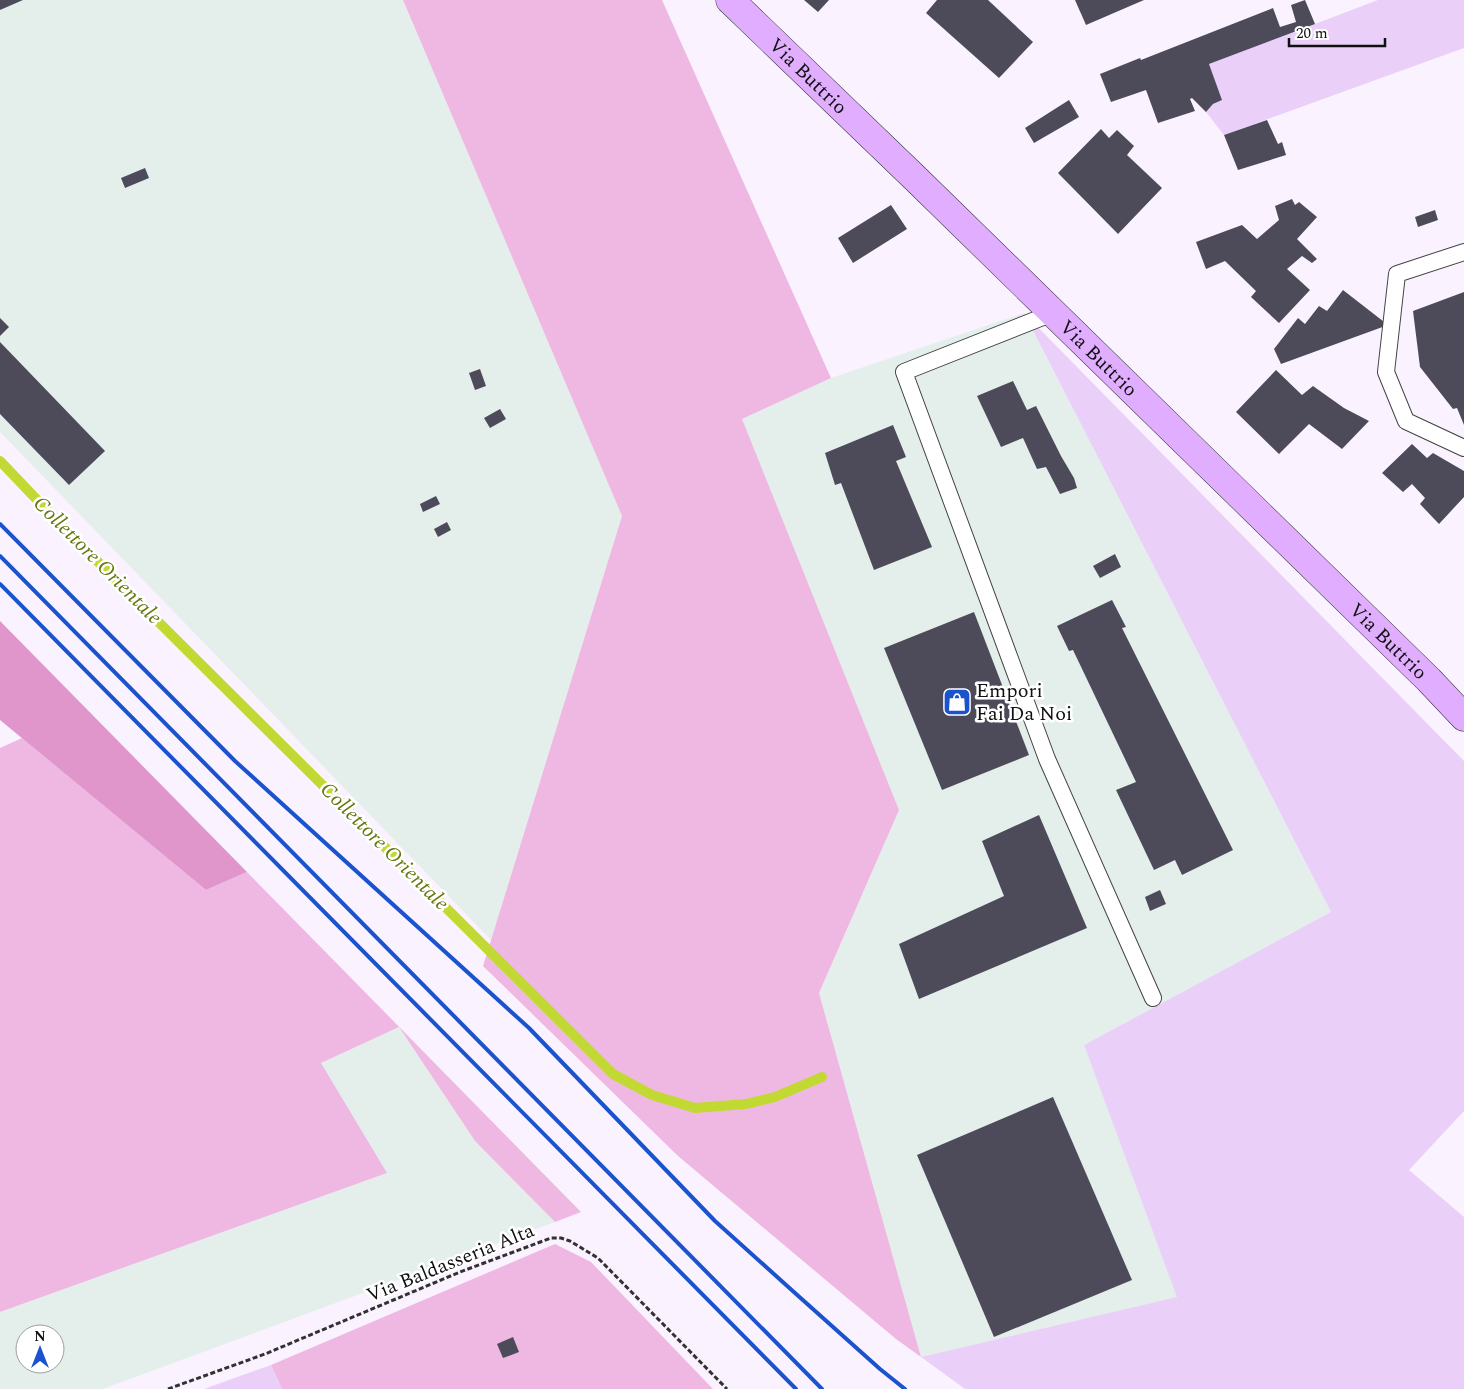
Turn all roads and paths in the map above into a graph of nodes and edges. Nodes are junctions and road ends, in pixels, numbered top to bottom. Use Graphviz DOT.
graph roads {
  1 [pos="730,0"];
  2 [pos="1464,252"];
  3 [pos="1053,313"];
  4 [pos="1464,448"];
  5 [pos="1464,717"];
  6 [pos="1153,998"];
  7 [pos="168,1389"];
  8 [pos="727,1389"];
  1 -- 3 [label="street, Via Buttrio"];
  2 -- 4 [label="lane"];
  3 -- 5 [label="street, Via Buttrio"];
  3 -- 6 [label="lane"];
  7 -- 8 [label="path, Via Baldasseria Alta"];
}
